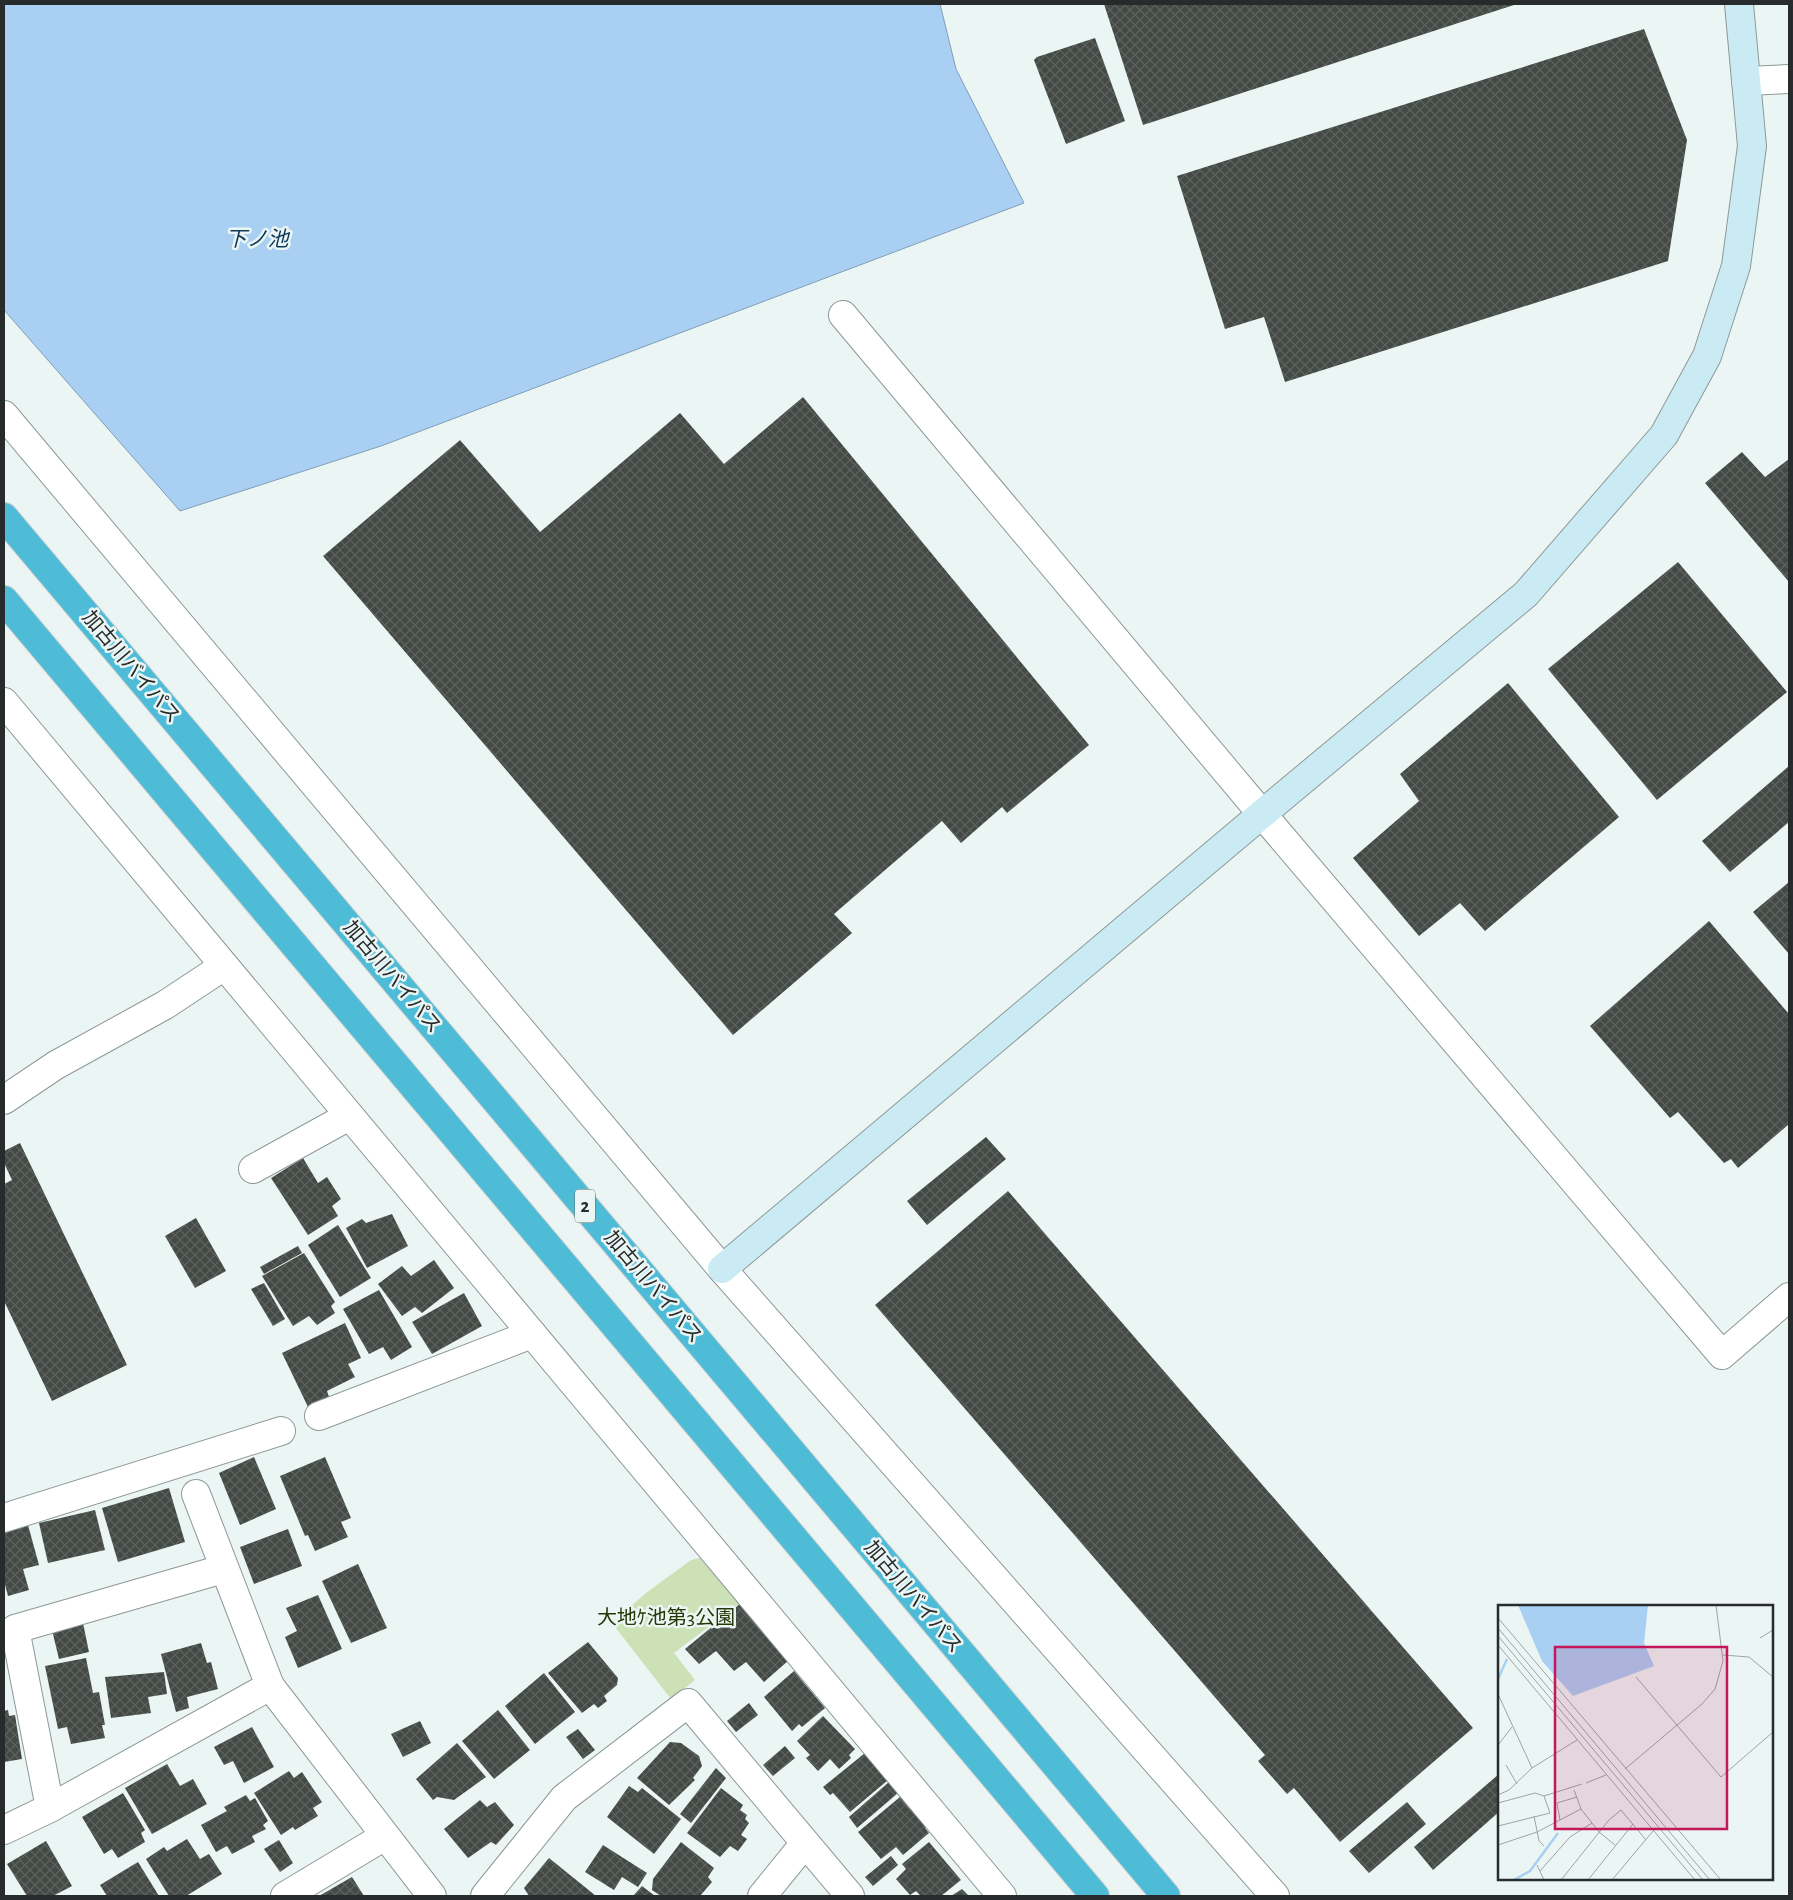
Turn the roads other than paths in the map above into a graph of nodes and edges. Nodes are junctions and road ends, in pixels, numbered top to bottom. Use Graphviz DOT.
graph roads {
  1 [pos="1739,4"];
  2 [pos="1789,79"];
  3 [pos="1746,81"];
  4 [pos="843,315"];
  5 [pos="4,415"];
  6 [pos="4,517"];
  7 [pos="4,600"];
  8 [pos="4,702"];
  9 [pos="1262,814"];
  10 [pos="224,966"];
  11 [pos="4,1100"];
  12 [pos="349,1116"];
  13 [pos="253,1169"];
  14 [pos="722,1269"];
  15 [pos="1789,1297"];
  16 [pos="532,1334"];
  17 [pos="319,1416"];
  18 [pos="281,1431"];
  19 [pos="196,1494"];
  20 [pos="4,1518"];
  21 [pos="223,1568"];
  22 [pos="270,1686"];
  23 [pos="50,1808"];
  24 [pos="4,1830"];
  25 [pos="386,1836"];
  26 [pos="805,1843"];
  27 [pos="285,1896"];
  28 [pos="432,1896"];
  29 [pos="485,1896"];
  30 [pos="762,1896"];
  31 [pos="850,1896"];
  32 [pos="1002,1896"];
  33 [pos="1095,1896"];
  34 [pos="1166,1896"];
  35 [pos="1275,1896"];
  1 -- 3 [label="street"];
  2 -- 3 [label="street"];
  3 -- 9 [label="street"];
  4 -- 9 [label="street"];
  5 -- 14 [label="street"];
  6 -- 34 [label="highway, 加古川バイパス / 2"];
  7 -- 33 [label="highway"];
  8 -- 10 [label="street"];
  9 -- 14 [label="street"];
  9 -- 15 [label="street"];
  10 -- 11 [label="street"];
  10 -- 12 [label="street"];
  12 -- 13 [label="street"];
  12 -- 16 [label="street"];
  14 -- 35 [label="street"];
  16 -- 17 [label="street"];
  16 -- 32 [label="street"];
  18 -- 20 [label="street"];
  19 -- 21 [label="street"];
  21 -- 22 [label="street"];
  21 -- 23 [label="street"];
  22 -- 23 [label="street"];
  22 -- 25 [label="street"];
  23 -- 24 [label="street"];
  25 -- 27 [label="street"];
  25 -- 28 [label="street"];
  26 -- 29 [label="street"];
  26 -- 30 [label="street"];
  26 -- 31 [label="street"];
}
